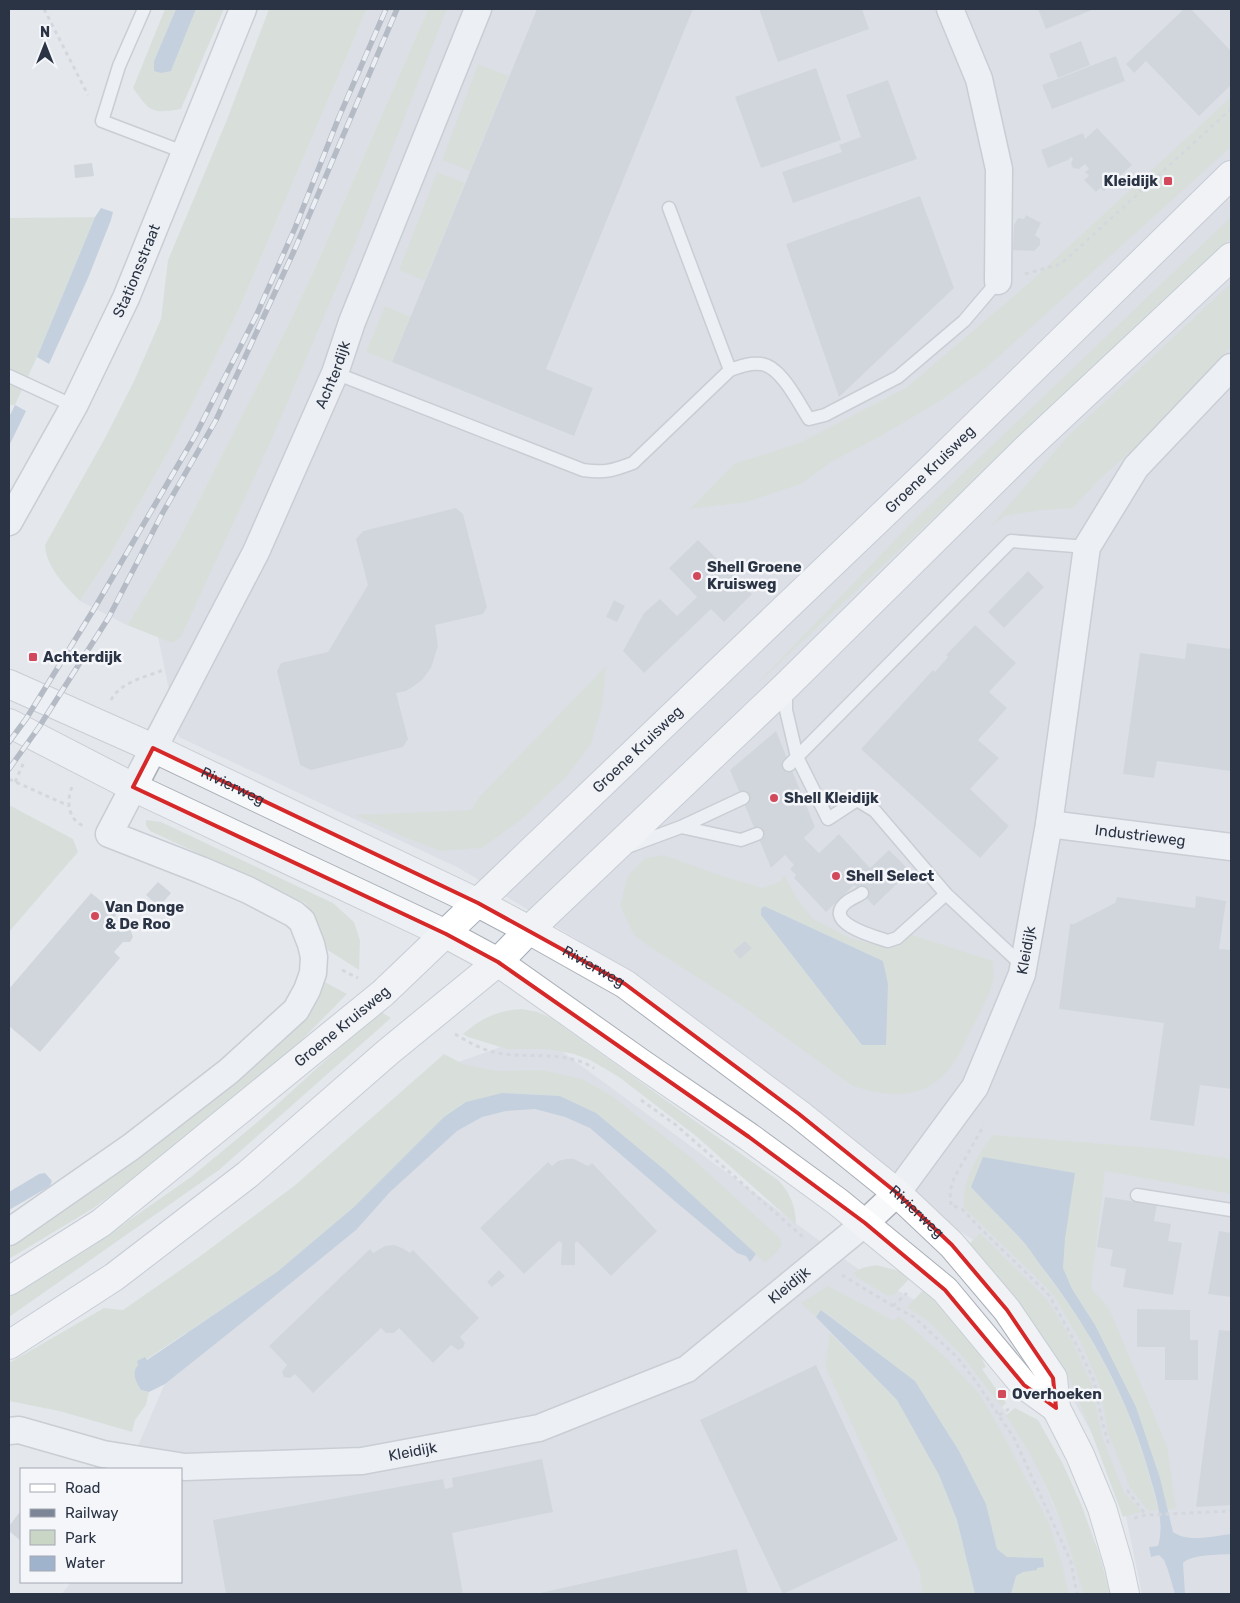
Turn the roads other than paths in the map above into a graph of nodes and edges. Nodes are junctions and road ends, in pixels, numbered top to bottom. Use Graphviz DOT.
graph roads {
  1 [pos="144,9"];
  2 [pos="243,9"];
  3 [pos="478,9"];
  4 [pos="950,9"];
  5 [pos="186,153"];
  6 [pos="1231,175"];
  7 [pos="668,208"];
  8 [pos="1231,257"];
  9 [pos="998,280"];
  10 [pos="1231,367"];
  11 [pos="730,370"];
  12 [pos="335,373"];
  13 [pos="9,376"];
  14 [pos="74,406"];
  15 [pos="9,522"];
  16 [pos="1086,547"];
  17 [pos="9,684"];
  18 [pos="786,686"];
  19 [pos="9,723"];
  20 [pos="153,748"];
  21 [pos="793,761"];
  22 [pos="133,787"];
  23 [pos="743,798"];
  24 [pos="818,799"];
  25 [pos="806,805"];
  26 [pos="1050,824"];
  27 [pos="681,827"];
  28 [pos="757,834"];
  29 [pos="1231,847"];
  30 [pos="608,854"];
  31 [pos="862,894"];
  32 [pos="946,894"];
  33 [pos="478,903"];
  34 [pos="529,930"];
  35 [pos="446,934"];
  36 [pos="498,962"];
  37 [pos="1024,966"];
  38 [pos="897,1193"];
  39 [pos="1136,1195"];
  40 [pos="1231,1210"];
  41 [pos="864,1223"];
  42 [pos="9,1232"];
  43 [pos="9,1281"];
  44 [pos="9,1345"];
  45 [pos="1056,1408"];
  46 [pos="9,1431"];
  47 [pos="1125,1594"];
  1 -- 5 [label="lane"];
  2 -- 5 [label="street, Stationsstraat"];
  3 -- 12 [label="street, Achterdijk"];
  4 -- 9 [label="street"];
  5 -- 14 [label="street, Stationsstraat"];
  6 -- 33 [label="main road, Groene Kruisweg"];
  7 -- 11 [label="lane"];
  8 -- 18 [label="main road"];
  9 -- 11 [label="lane"];
  10 -- 16 [label="street, Kleidijk"];
  11 -- 12 [label="lane"];
  12 -- 20 [label="street, Achterdijk"];
  13 -- 14 [label="lane"];
  14 -- 15 [label="street, Stationsstraat"];
  16 -- 21 [label="lane"];
  16 -- 26 [label="street, Kleidijk"];
  17 -- 20 [label="street, Rivierweg"];
  18 -- 21 [label="lane"];
  18 -- 30 [label="main road"];
  19 -- 22 [label="street, Rivierweg"];
  20 -- 22 [label="street, Achterdijk"];
  20 -- 33 [label="street, Rivierweg"];
  21 -- 24 [label="lane"];
  22 -- 35 [label="street, Rivierweg"];
  22 -- 42 [label="street, Achterdijk"];
  23 -- 27 [label="lane"];
  24 -- 25 [label="lane"];
  24 -- 32 [label="lane"];
  26 -- 29 [label="street, Industrieweg"];
  26 -- 37 [label="street, Kleidijk"];
  27 -- 28 [label="lane"];
  27 -- 30 [label="lane"];
  30 -- 34 [label="main road"];
  31 -- 32 [label="lane"];
  32 -- 37 [label="lane"];
  33 -- 34 [label="main road, Rivierweg"];
  33 -- 35 [label="main road, Groene Kruisweg"];
  34 -- 36 [label="main road"];
  34 -- 38 [label="main road, Rivierweg"];
  35 -- 36 [label="main road, Rivierweg"];
  35 -- 43 [label="main road, Groene Kruisweg"];
  36 -- 41 [label="main road, Rivierweg"];
  36 -- 44 [label="main road"];
  37 -- 38 [label="street, Kleidijk"];
  38 -- 41 [label="street, Kleidijk"];
  38 -- 45 [label="main road, Rivierweg"];
  39 -- 40 [label="lane"];
  41 -- 45 [label="main road, Rivierweg"];
  41 -- 46 [label="street, Kleidijk"];
  45 -- 47 [label="main road, Rivierweg"];
}
